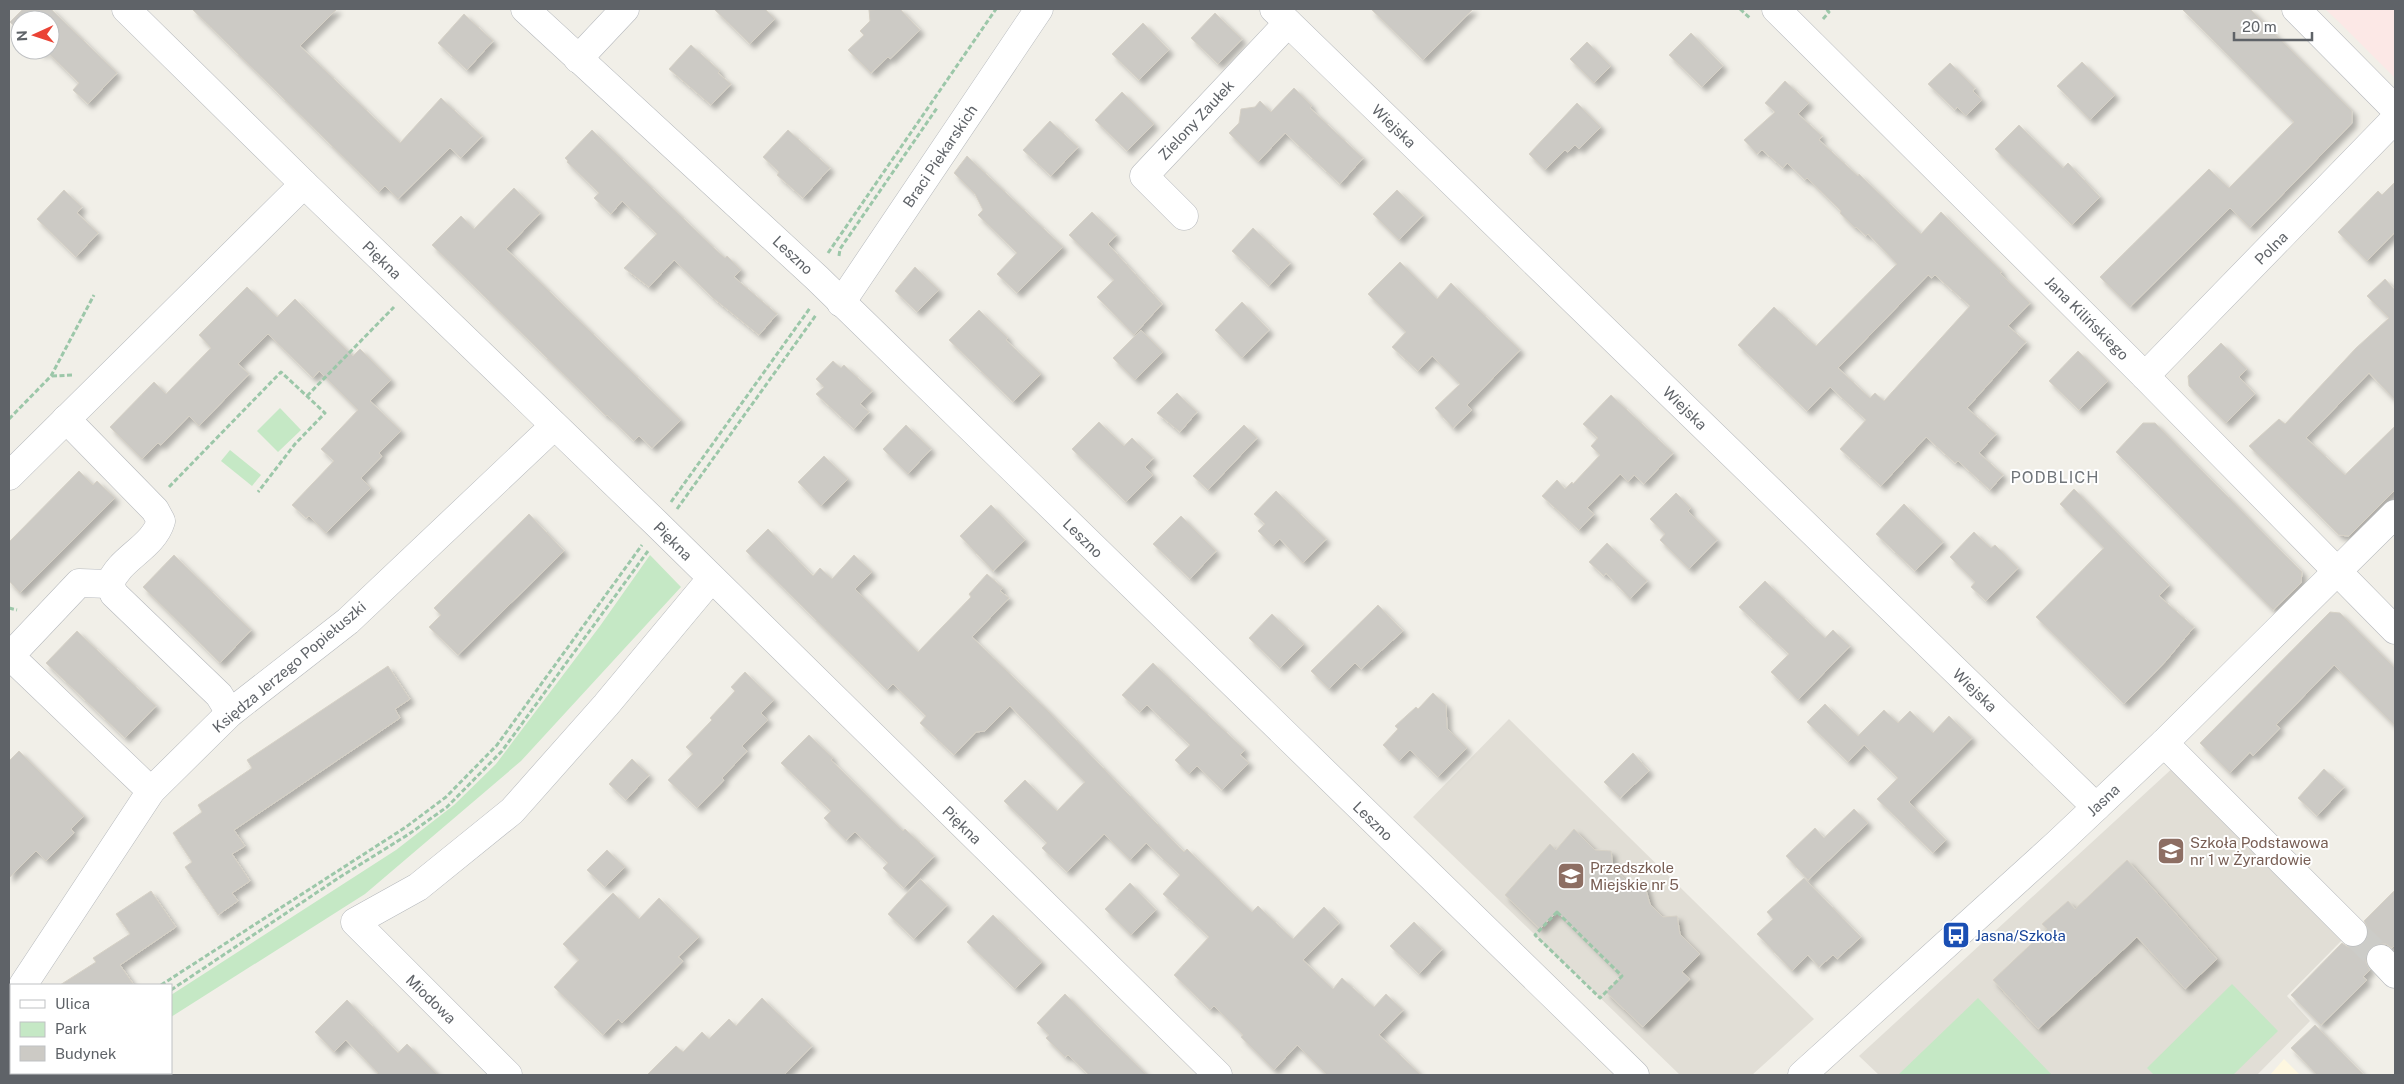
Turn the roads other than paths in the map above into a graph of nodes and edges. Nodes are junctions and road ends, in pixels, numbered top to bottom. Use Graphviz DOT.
graph roads {
  1 [pos="126,9"];
  2 [pos="524,9"];
  3 [pos="625,9"];
  4 [pos="1039,9"];
  5 [pos="2296,9"];
  6 [pos="1789,13"];
  7 [pos="1281,16"];
  8 [pos="578,58"];
  9 [pos="2395,109"];
  10 [pos="2395,119"];
  11 [pos="304,184"];
  12 [pos="1184,216"];
  13 [pos="835,296"];
  14 [pos="2145,376"];
  15 [pos="66,420"];
  16 [pos="554,426"];
  17 [pos="9,476"];
  18 [pos="2395,514"];
  19 [pos="2336,572"];
  20 [pos="711,579"];
  21 [pos="110,584"];
  22 [pos="2395,630"];
  23 [pos="230,713"];
  24 [pos="2164,743"];
  25 [pos="151,791"];
  26 [pos="2096,807"];
  27 [pos="2353,932"];
  28 [pos="25,984"];
  29 [pos="508,1075"];
  30 [pos="1218,1075"];
  31 [pos="1635,1075"];
  32 [pos="1802,1075"];
  1 -- 11 [label="street, Piękna"];
  2 -- 8 [label="street, Leszno"];
  3 -- 8 [label="street"];
  4 -- 13 [label="street, Braci Piekarskich"];
  5 -- 9 [label="street"];
  6 -- 14 [label="street, Jana Kilińskiego"];
  7 -- 12 [label="street, Zielony Zaułek"];
  7 -- 26 [label="street, Wiejska"];
  8 -- 13 [label="street, Leszno"];
  10 -- 14 [label="street, Polna"];
  11 -- 15 [label="street"];
  11 -- 16 [label="street, Piękna"];
  13 -- 31 [label="street, Leszno"];
  14 -- 19 [label="street, Jana Kilińskiego"];
  15 -- 17 [label="street"];
  15 -- 21 [label="street"];
  16 -- 20 [label="street, Piękna"];
  16 -- 23 [label="street, Księdza Jerzego Popiełuszki"];
  18 -- 19 [label="street, Jasna"];
  19 -- 22 [label="street, Jana Kilińskiego"];
  19 -- 24 [label="street, Jasna"];
  20 -- 29 [label="street, Miodowa"];
  20 -- 30 [label="street, Piękna"];
  21 -- 23 [label="street"];
  21 -- 25 [label="street"];
  23 -- 25 [label="street, Księdza Jerzego Popiełuszki"];
  24 -- 26 [label="street, Jasna"];
  24 -- 27 [label="street"];
  25 -- 28 [label="street, Księdza Jerzego Popiełuszki"];
  26 -- 32 [label="street, Jasna"];
}
